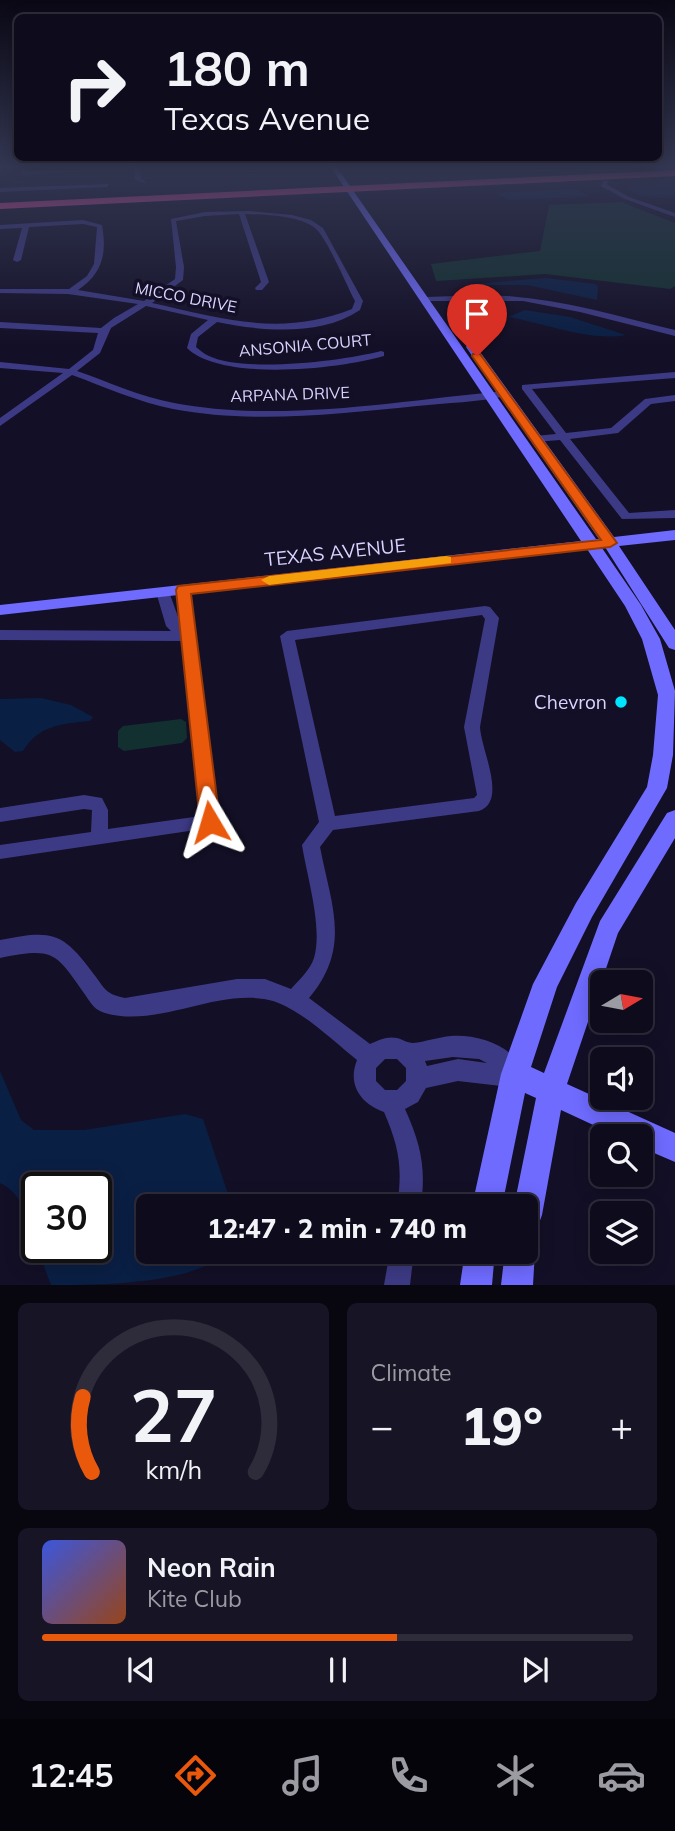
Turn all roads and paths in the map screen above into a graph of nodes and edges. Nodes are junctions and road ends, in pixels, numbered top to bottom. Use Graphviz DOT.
graph roads {
  1 [pos="26,225"];
  2 [pos="100,226"];
  3 [pos="174,226"];
  4 [pos="246,226"];
  5 [pos="317,226"];
  6 [pos="376,226"];
  7 [pos="379,232"];
  8 [pos="393,237"];
  9 [pos="17,260"];
  10 [pos="399,260"];
  11 [pos="259,288"];
  12 [pos="0,291"];
  13 [pos="71,291"];
  14 [pos="429,296"];
  15 [pos="144,303"];
  16 [pos="214,320"];
  17 [pos="0,325"];
  18 [pos="102,331"];
  19 [pos="675,333"];
  20 [pos="381,354"];
  21 [pos="0,365"];
  22 [pos="71,372"];
  23 [pos="675,375"];
  24 [pos="496,395"];
  25 [pos="675,398"];
  26 [pos="5,414"];
  27 [pos="0,423"];
  28 [pos="563,436"];
  29 [pos="535,439"];
  30 [pos="675,514"];
  31 [pos="675,535"];
  32 [pos="600,544"];
  33 [pos="184,590"];
  34 [pos="163,592"];
  35 [pos="0,610"];
  36 [pos="0,635"];
  37 [pos="187,636"];
  38 [pos="675,644"];
  39 [pos="669,757"];
  40 [pos="0,815"];
  41 [pos="675,819"];
  42 [pos="328,824"];
  43 [pos="99,838"];
  44 [pos="0,852"];
  45 [pos="0,949"];
  46 [pos="295,1000"];
  47 [pos="409,1054"];
  48 [pos="370,1058"];
  49 [pos="515,1074"];
  50 [pos="418,1079"];
  51 [pos="551,1092"];
  52 [pos="391,1102"];
  53 [pos="675,1148"];
  54 [pos="412,1194"];
  55 [pos="490,1194"];
  56 [pos="531,1194"];
  57 [pos="400,1264"];
  58 [pos="479,1264"];
  59 [pos="519,1264"];
  60 [pos="397,1285"];
  61 [pos="477,1285"];
  62 [pos="517,1285"];
  1 -- 9 [label="street"];
  2 -- 13 [label="street"];
  3 -- 15 [label="street"];
  4 -- 11 [label="street"];
  5 -- 16 [label="street, MICCO DRIVE"];
  6 -- 7 [label="main road"];
  7 -- 8 [label="main road"];
  7 -- 10 [label="main road"];
  10 -- 14 [label="main road"];
  10 -- 14 [label="main road"];
  12 -- 13 [label="street, MICCO DRIVE"];
  13 -- 15 [label="street, MICCO DRIVE"];
  14 -- 19 [label="street"];
  14 -- 24 [label="main road"];
  15 -- 16 [label="street, MICCO DRIVE"];
  15 -- 18 [label="street"];
  16 -- 20 [label="street, ANSONIA COURT"];
  17 -- 18 [label="street"];
  18 -- 22 [label="street"];
  21 -- 22 [label="street, ARPANA DRIVE"];
  22 -- 24 [label="street, ARPANA DRIVE"];
  22 -- 26 [label="street"];
  23 -- 28 [label="street"];
  24 -- 29 [label="main road"];
  24 -- 32 [label="main road"];
  25 -- 28 [label="street"];
  26 -- 27 [label="street"];
  28 -- 29 [label="street"];
  28 -- 30 [label="street"];
  29 -- 32 [label="main road"];
  31 -- 32 [label="main road, TEXAS AVENUE"];
  32 -- 33 [label="main road, TEXAS AVENUE"];
  32 -- 38 [label="main road"];
  32 -- 39 [label="main road"];
  33 -- 34 [label="main road, TEXAS AVENUE"];
  33 -- 37 [label="street"];
  34 -- 35 [label="main road, TEXAS AVENUE"];
  34 -- 37 [label="street"];
  36 -- 37 [label="street"];
  37 -- 43 [label="street"];
  39 -- 49 [label="main road"];
  40 -- 43 [label="street"];
  41 -- 51 [label="main road"];
  42 -- 42 [label="street"];
  42 -- 46 [label="street"];
  43 -- 44 [label="street"];
  45 -- 46 [label="street"];
  46 -- 48 [label="street"];
  47 -- 48 [label="street"];
  47 -- 49 [label="street"];
  47 -- 50 [label="street"];
  48 -- 52 [label="street"];
  49 -- 50 [label="street"];
  49 -- 51 [label="main road"];
  49 -- 55 [label="main road"];
  50 -- 52 [label="street"];
  51 -- 53 [label="main road"];
  51 -- 56 [label="main road"];
  52 -- 54 [label="street"];
  57 -- 60 [label="street"];
  58 -- 61 [label="main road"];
  59 -- 62 [label="main road"];
}
